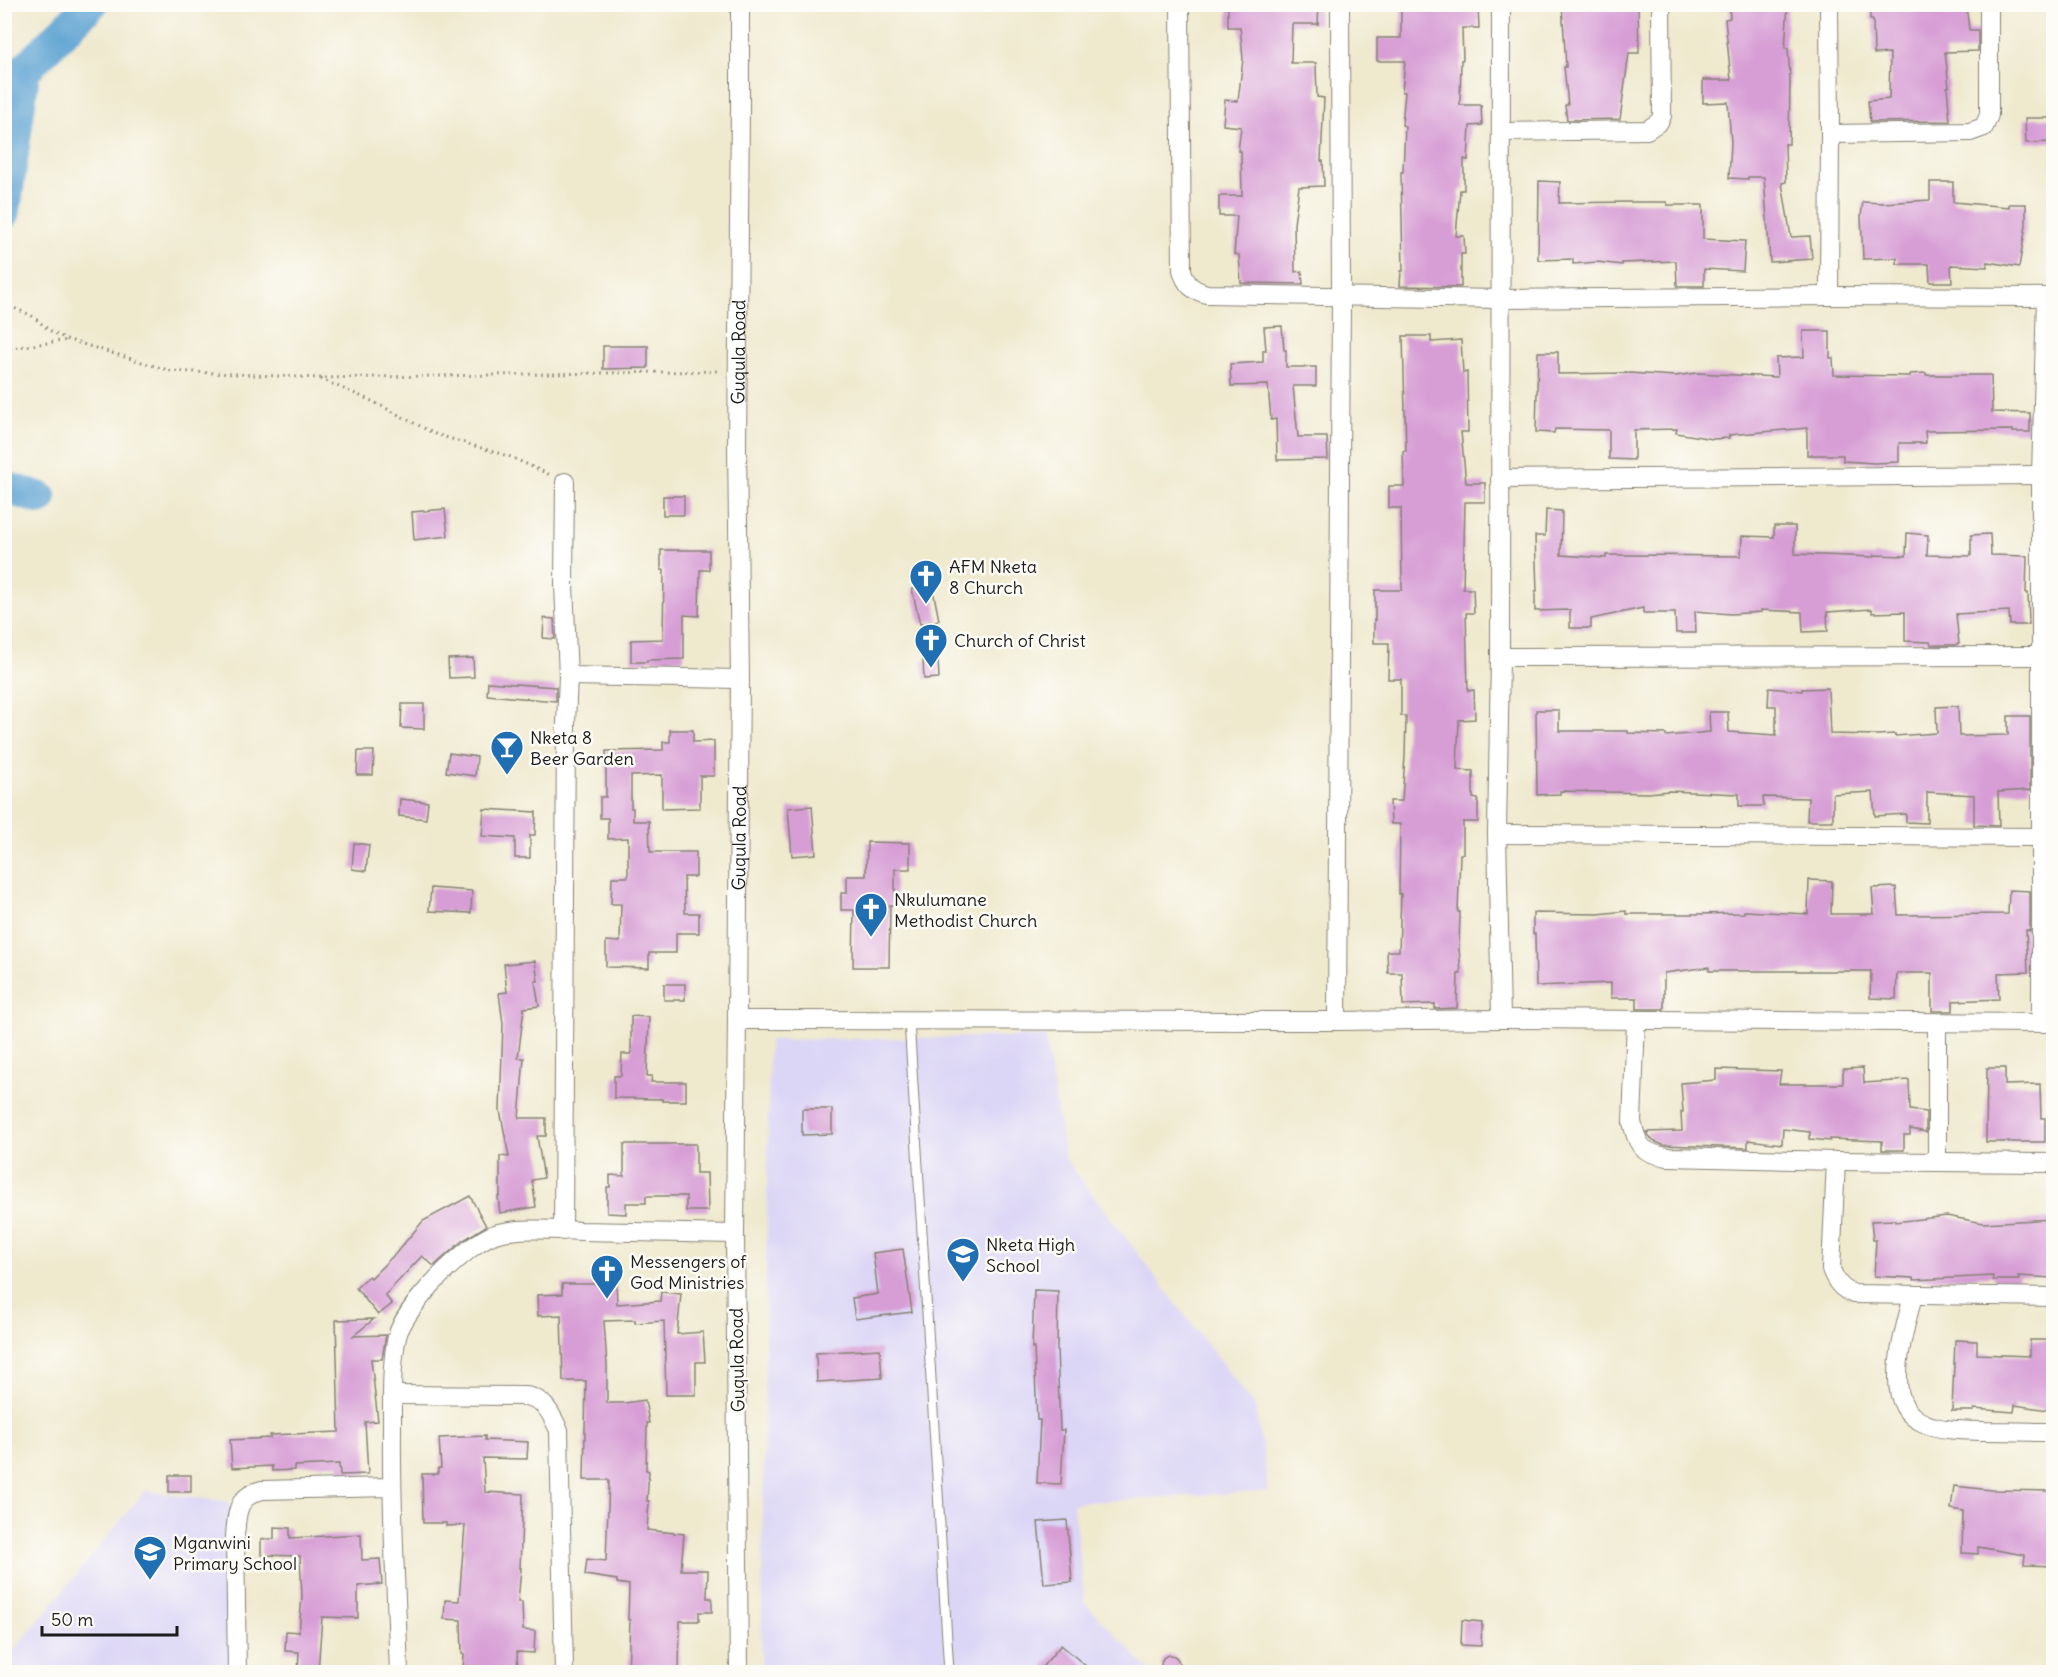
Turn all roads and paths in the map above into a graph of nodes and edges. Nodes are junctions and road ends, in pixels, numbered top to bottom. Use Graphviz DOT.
graph roads {
  1 [pos="740,4"];
  2 [pos="1180,4"];
  3 [pos="1340,4"];
  4 [pos="1501,4"];
  5 [pos="1662,4"];
  6 [pos="1829,4"];
  7 [pos="1989,4"];
  8 [pos="1501,132"];
  9 [pos="1830,134"];
  10 [pos="1341,295"];
  11 [pos="1829,296"];
  12 [pos="2050,297"];
  13 [pos="1501,298"];
  14 [pos="4,304"];
  15 [pos="68,340"];
  16 [pos="4,349"];
  17 [pos="738,370"];
  18 [pos="320,378"];
  19 [pos="2041,475"];
  20 [pos="1500,479"];
  21 [pos="565,482"];
  22 [pos="2042,656"];
  23 [pos="1500,657"];
  24 [pos="568,676"];
  25 [pos="740,679"];
  26 [pos="1497,834"];
  27 [pos="2041,837"];
  28 [pos="1502,1019"];
  29 [pos="739,1020"];
  30 [pos="909,1020"];
  31 [pos="1636,1020"];
  32 [pos="1337,1021"];
  33 [pos="1937,1023"];
  34 [pos="2047,1023"];
  35 [pos="1836,1161"];
  36 [pos="1937,1162"];
  37 [pos="2054,1163"];
  38 [pos="563,1231"];
  39 [pos="735,1234"];
  40 [pos="1913,1295"];
  41 [pos="2054,1297"];
  42 [pos="393,1395"];
  43 [pos="2054,1432"];
  44 [pos="392,1487"];
  45 [pos="237,1672"];
  46 [pos="399,1672"];
  47 [pos="564,1672"];
  48 [pos="739,1672"];
  49 [pos="949,1672"];
  1 -- 17 [label="street, Guqula Road"];
  2 -- 10 [label="street"];
  3 -- 10 [label="street"];
  4 -- 8 [label="street"];
  5 -- 8 [label="street"];
  6 -- 9 [label="street"];
  7 -- 9 [label="street"];
  8 -- 13 [label="street"];
  9 -- 11 [label="street"];
  10 -- 13 [label="street"];
  10 -- 32 [label="street"];
  11 -- 12 [label="street"];
  11 -- 13 [label="street"];
  12 -- 19 [label="street"];
  13 -- 20 [label="street"];
  14 -- 15 [label="path"];
  15 -- 16 [label="path"];
  15 -- 18 [label="path"];
  17 -- 18 [label="path"];
  17 -- 25 [label="street, Guqula Road"];
  18 -- 21 [label="path"];
  19 -- 20 [label="street"];
  19 -- 22 [label="street"];
  20 -- 23 [label="street"];
  21 -- 24 [label="street"];
  22 -- 23 [label="street"];
  22 -- 27 [label="street"];
  23 -- 26 [label="street"];
  24 -- 25 [label="street"];
  24 -- 38 [label="street"];
  25 -- 29 [label="street, Guqula Road"];
  26 -- 27 [label="street"];
  26 -- 28 [label="street"];
  27 -- 34 [label="street"];
  28 -- 31 [label="street"];
  28 -- 32 [label="street"];
  29 -- 30 [label="street"];
  29 -- 39 [label="street, Guqula Road"];
  30 -- 32 [label="street"];
  30 -- 49 [label="lane"];
  31 -- 33 [label="street"];
  31 -- 35 [label="street"];
  33 -- 34 [label="street"];
  33 -- 36 [label="street"];
  35 -- 36 [label="street"];
  35 -- 40 [label="street"];
  36 -- 37 [label="street"];
  38 -- 39 [label="street"];
  38 -- 42 [label="street"];
  39 -- 48 [label="street, Guqula Road"];
  40 -- 41 [label="street"];
  40 -- 43 [label="street"];
  42 -- 44 [label="street"];
  42 -- 47 [label="street"];
  44 -- 45 [label="street"];
  44 -- 46 [label="street"];
}
